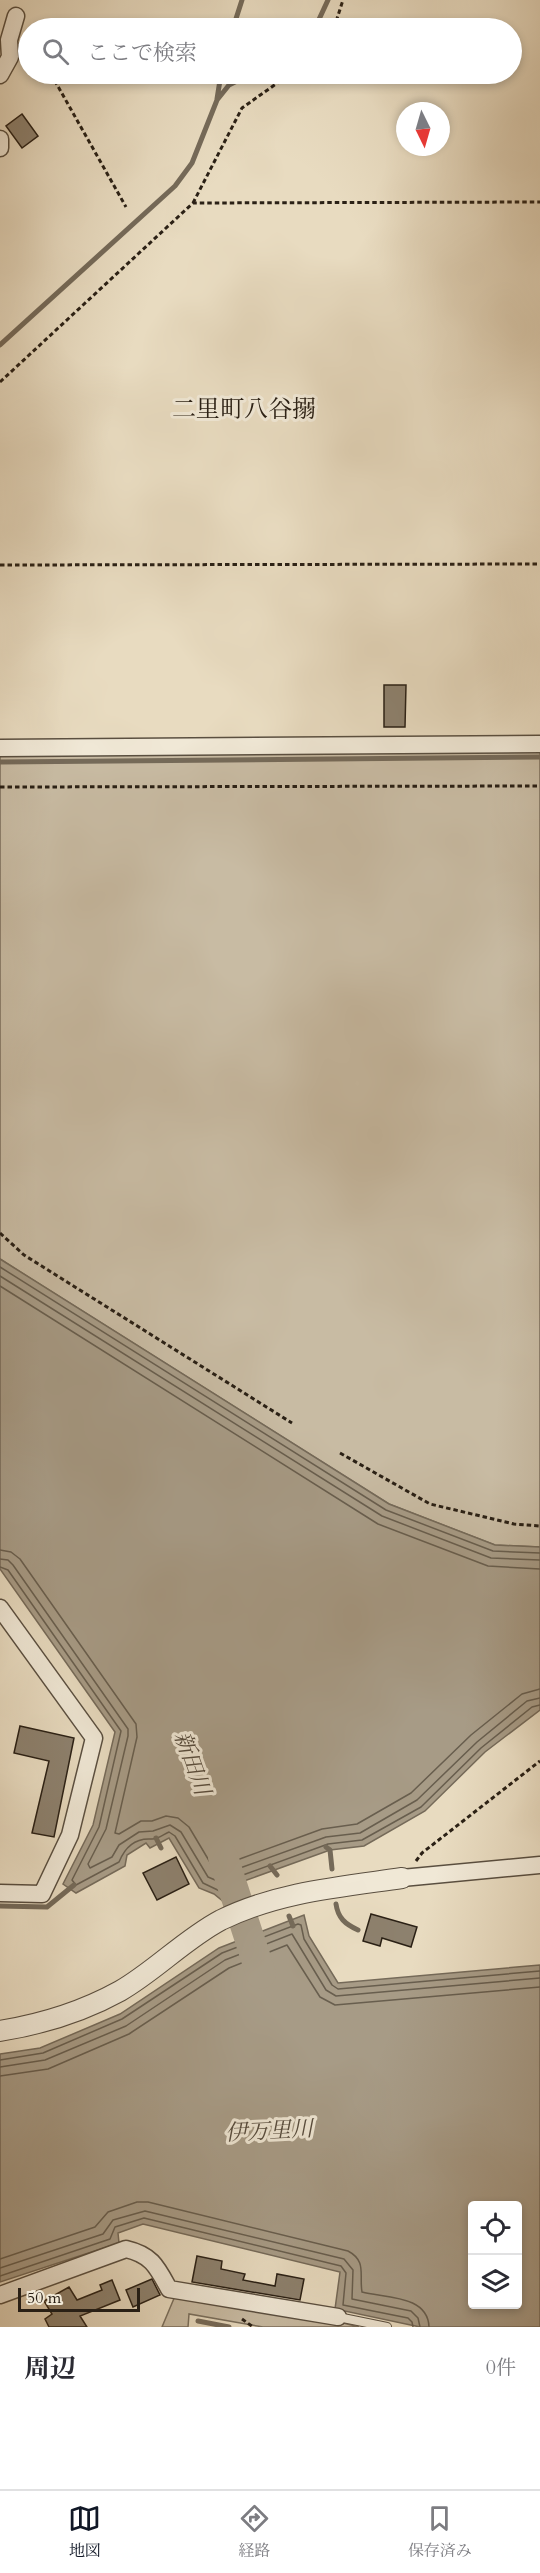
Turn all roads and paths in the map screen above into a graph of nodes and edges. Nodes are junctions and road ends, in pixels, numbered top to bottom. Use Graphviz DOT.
graph roads {
  1 [pos="343,0"];
  2 [pos="16,16"];
  3 [pos="337,18"];
  4 [pos="0,75"];
  5 [pos="57,84"];
  6 [pos="276,84"];
  7 [pos="0,140"];
  8 [pos="0,148"];
  9 [pos="540,202"];
  10 [pos="193,203"];
  11 [pos="126,207"];
  12 [pos="0,382"];
  13 [pos="540,564"];
  14 [pos="0,565"];
  15 [pos="540,744"];
  16 [pos="0,748"];
  17 [pos="540,786"];
  18 [pos="0,787"];
  19 [pos="0,1233"];
  20 [pos="292,1423"];
  21 [pos="340,1453"];
  22 [pos="540,1526"];
  23 [pos="0,1608"];
  24 [pos="540,1761"];
  25 [pos="540,1865"];
  26 [pos="402,1878"];
  27 [pos="0,1893"];
  28 [pos="0,2031"];
  29 [pos="0,2295"];
  30 [pos="338,2317"];
  31 [pos="387,2327"];
  1 -- 3 [label="path"];
  2 -- 4 [label="street"];
  5 -- 11 [label="path"];
  6 -- 10 [label="path"];
  7 -- 8 [label="street"];
  9 -- 10 [label="path"];
  10 -- 12 [label="path"];
  13 -- 14 [label="path"];
  15 -- 16 [label="street"];
  17 -- 18 [label="path"];
  19 -- 20 [label="path"];
  21 -- 22 [label="path"];
  23 -- 27 [label="street"];
  24 -- 26 [label="path"];
  25 -- 26 [label="street"];
  26 -- 28 [label="street"];
  29 -- 30 [label="street"];
  30 -- 31 [label="lane"];
}
